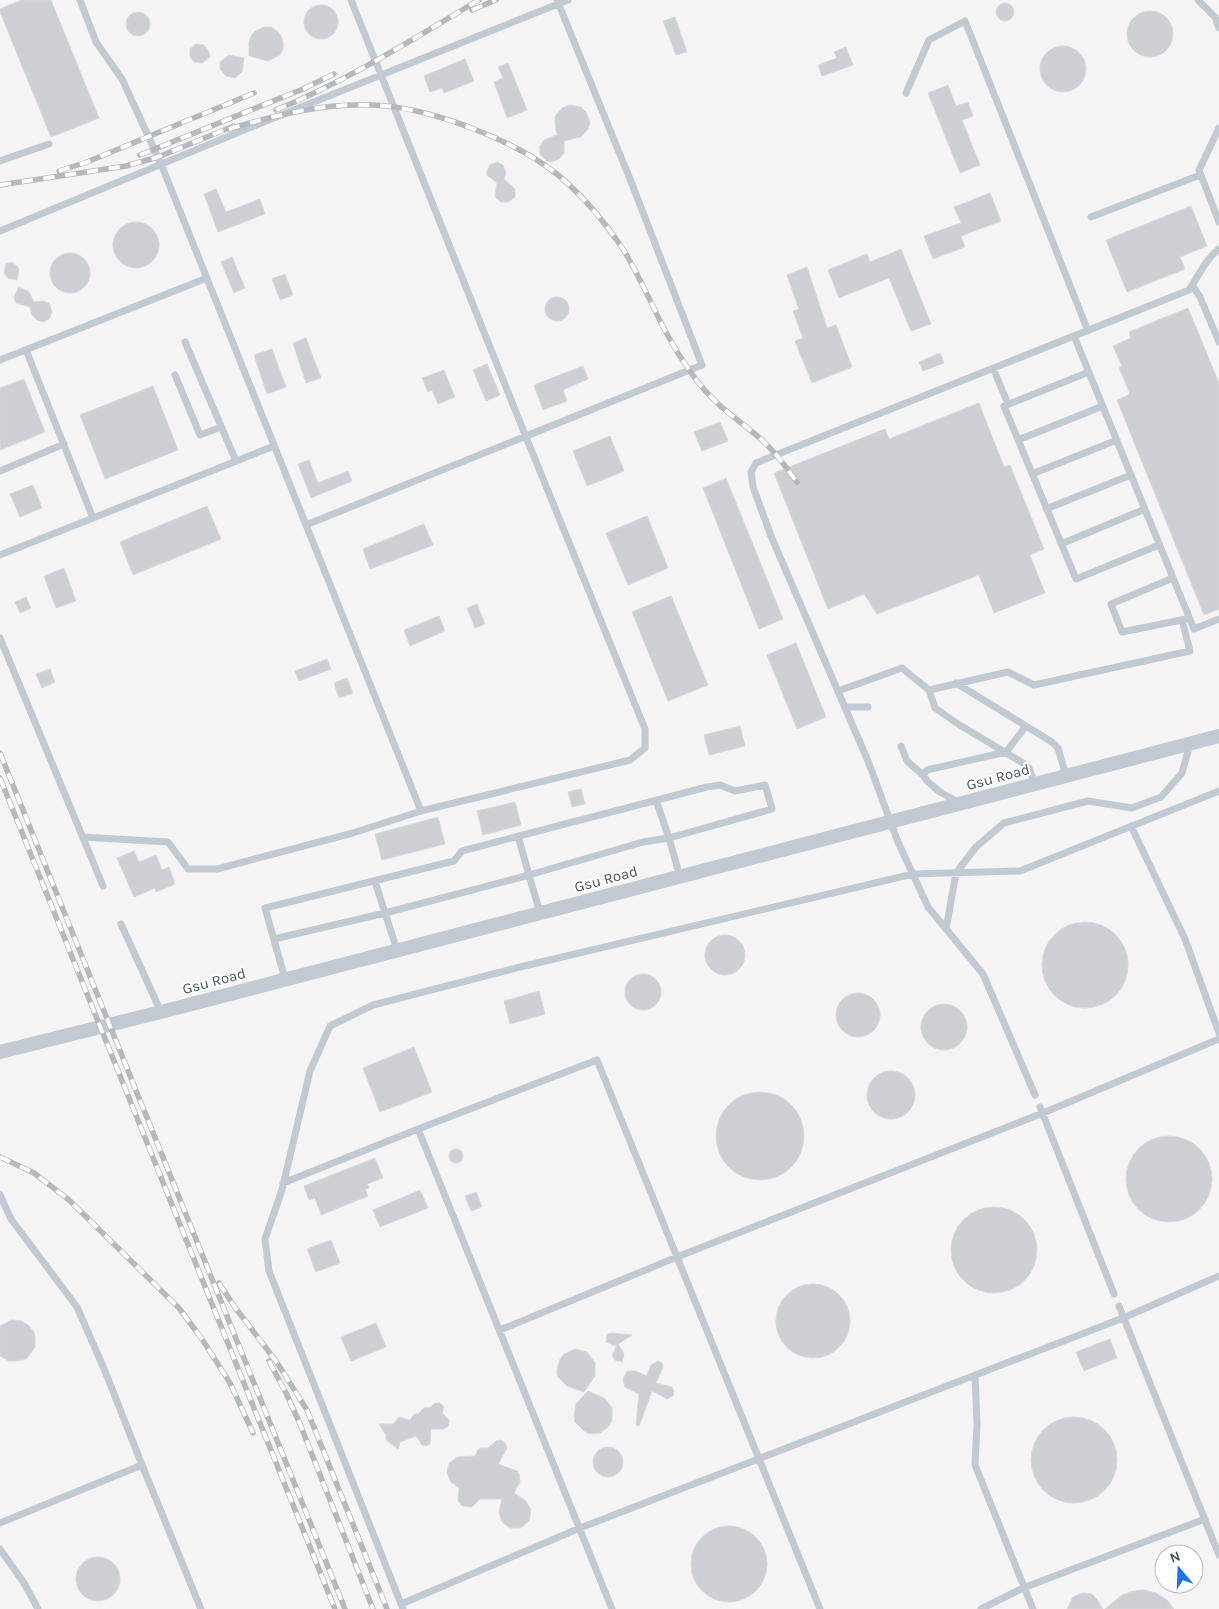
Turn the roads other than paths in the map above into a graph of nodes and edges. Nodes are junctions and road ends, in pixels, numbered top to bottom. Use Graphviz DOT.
graph roads {
  1 [pos="80,0"];
  2 [pos="351,0"];
  3 [pos="568,0"];
  4 [pos="1198,0"];
  5 [pos="558,2"];
  6 [pos="1219,28"];
  7 [pos="380,75"];
  8 [pos="906,93"];
  9 [pos="1219,128"];
  10 [pos="49,144"];
  11 [pos="0,161"];
  12 [pos="161,164"];
  13 [pos="1200,175"];
  14 [pos="1091,217"];
  15 [pos="1219,222"];
  16 [pos="0,231"];
  17 [pos="1219,250"];
  18 [pos="207,278"];
  19 [pos="1192,285"];
  20 [pos="1088,331"];
  21 [pos="1074,336"];
  22 [pos="185,342"];
  23 [pos="1219,342"];
  24 [pos="26,350"];
  25 [pos="0,360"];
  26 [pos="993,368"];
  27 [pos="1089,372"];
  28 [pos="175,375"];
  29 [pos="1008,404"];
  30 [pos="1103,406"];
  31 [pos="222,427"];
  32 [pos="526,437"];
  33 [pos="1018,440"];
  34 [pos="1117,440"];
  35 [pos="64,444"];
  36 [pos="274,446"];
  37 [pos="236,461"];
  38 [pos="0,471"];
  39 [pos="1032,474"];
  40 [pos="1131,475"];
  41 [pos="1145,508"];
  42 [pos="1046,509"];
  43 [pos="93,518"];
  44 [pos="306,525"];
  45 [pos="1061,544"];
  46 [pos="1160,545"];
  47 [pos="0,555"];
  48 [pos="1173,578"];
  49 [pos="1186,619"];
  50 [pos="1219,620"];
  51 [pos="0,638"];
  52 [pos="956,683"];
  53 [pos="838,690"];
  54 [pos="929,690"];
  55 [pos="845,707"];
  56 [pos="868,707"];
  57 [pos="1026,726"];
  58 [pos="1219,736"];
  59 [pos="1190,744"];
  60 [pos="901,746"];
  61 [pos="1006,752"];
  62 [pos="923,775"];
  63 [pos="1066,776"];
  64 [pos="1035,784"];
  65 [pos="1219,791"];
  66 [pos="656,800"];
  67 [pos="960,804"];
  68 [pos="421,810"];
  69 [pos="891,822"];
  70 [pos="1131,826"];
  71 [pos="518,836"];
  72 [pos="83,837"];
  73 [pos="669,838"];
  74 [pos="956,873"];
  75 [pos="913,874"];
  76 [pos="529,875"];
  77 [pos="680,876"];
  78 [pos="375,881"];
  79 [pos="104,886"];
  80 [pos="386,913"];
  81 [pos="540,913"];
  82 [pos="121,924"];
  83 [pos="946,929"];
  84 [pos="274,938"];
  85 [pos="397,950"];
  86 [pos="285,979"];
  87 [pos="160,1012"];
  88 [pos="1219,1032"];
  89 [pos="1219,1039"];
  90 [pos="0,1052"];
  91 [pos="1035,1095"];
  92 [pos="1041,1110"];
  93 [pos="418,1129"];
  94 [pos="284,1183"];
  95 [pos="0,1195"];
  96 [pos="677,1257"];
  97 [pos="1219,1276"];
  98 [pos="1114,1294"];
  99 [pos="1119,1306"];
  100 [pos="1124,1318"];
  101 [pos="500,1330"];
  102 [pos="975,1375"];
  103 [pos="760,1458"];
  104 [pos="142,1464"];
  105 [pos="1205,1519"];
  106 [pos="0,1523"];
  107 [pos="580,1528"];
  108 [pos="0,1550"];
  109 [pos="1219,1555"];
  110 [pos="1023,1588"];
  111 [pos="402,1607"];
  112 [pos="38,1609"];
  113 [pos="202,1609"];
  114 [pos="612,1609"];
  115 [pos="820,1609"];
  116 [pos="982,1609"];
  117 [pos="1033,1609"];
  1 -- 12 [label="lane"];
  2 -- 7 [label="lane"];
  3 -- 5 [label="lane"];
  4 -- 6 [label="lane"];
  5 -- 7 [label="lane"];
  5 -- 32 [label="lane"];
  7 -- 12 [label="lane"];
  7 -- 32 [label="lane"];
  8 -- 20 [label="lane"];
  9 -- 13 [label="lane"];
  10 -- 11 [label="lane"];
  12 -- 16 [label="lane"];
  12 -- 18 [label="lane"];
  13 -- 14 [label="lane"];
  13 -- 15 [label="lane"];
  17 -- 19 [label="lane"];
  18 -- 24 [label="lane"];
  18 -- 36 [label="lane"];
  19 -- 20 [label="lane"];
  19 -- 23 [label="lane"];
  20 -- 21 [label="lane"];
  21 -- 26 [label="lane"];
  21 -- 27 [label="lane"];
  22 -- 31 [label="lane"];
  24 -- 25 [label="lane"];
  24 -- 35 [label="lane"];
  26 -- 29 [label="lane"];
  26 -- 53 [label="lane"];
  27 -- 29 [label="lane"];
  27 -- 30 [label="lane"];
  28 -- 31 [label="lane"];
  29 -- 33 [label="lane"];
  30 -- 33 [label="lane"];
  30 -- 34 [label="lane"];
  31 -- 37 [label="lane"];
  32 -- 44 [label="lane"];
  32 -- 68 [label="lane"];
  33 -- 39 [label="lane"];
  34 -- 39 [label="lane"];
  34 -- 40 [label="lane"];
  35 -- 38 [label="lane"];
  35 -- 43 [label="lane"];
  36 -- 37 [label="lane"];
  36 -- 44 [label="lane"];
  37 -- 43 [label="lane"];
  39 -- 42 [label="lane"];
  40 -- 41 [label="lane"];
  40 -- 42 [label="lane"];
  41 -- 45 [label="lane"];
  41 -- 46 [label="lane"];
  42 -- 45 [label="lane"];
  43 -- 47 [label="lane"];
  44 -- 68 [label="lane"];
  45 -- 46 [label="lane"];
  46 -- 48 [label="lane"];
  48 -- 49 [label="lane"];
  48 -- 49 [label="lane"];
  49 -- 50 [label="lane"];
  49 -- 52 [label="lane"];
  51 -- 72 [label="lane"];
  52 -- 54 [label="lane"];
  52 -- 57 [label="lane"];
  53 -- 54 [label="lane"];
  53 -- 55 [label="lane"];
  54 -- 61 [label="lane"];
  55 -- 56 [label="lane"];
  55 -- 69 [label="lane"];
  57 -- 61 [label="lane"];
  57 -- 63 [label="lane"];
  58 -- 59 [label="street, Gsu Road"];
  59 -- 63 [label="street, Gsu Road"];
  59 -- 74 [label="lane"];
  60 -- 62 [label="lane"];
  61 -- 62 [label="lane"];
  61 -- 64 [label="lane"];
  62 -- 67 [label="lane"];
  63 -- 64 [label="street, Gsu Road"];
  64 -- 67 [label="street, Gsu Road"];
  65 -- 70 [label="lane"];
  66 -- 71 [label="lane"];
  66 -- 73 [label="lane"];
  66 -- 73 [label="lane"];
  67 -- 69 [label="street, Gsu Road"];
  68 -- 72 [label="lane"];
  69 -- 75 [label="lane"];
  69 -- 77 [label="street, Gsu Road"];
  70 -- 74 [label="lane"];
  70 -- 88 [label="lane"];
  71 -- 76 [label="lane"];
  71 -- 78 [label="lane"];
  72 -- 79 [label="lane"];
  73 -- 76 [label="lane"];
  73 -- 77 [label="lane"];
  74 -- 75 [label="lane"];
  74 -- 83 [label="lane"];
  75 -- 83 [label="lane"];
  75 -- 94 [label="lane"];
  76 -- 80 [label="lane"];
  76 -- 81 [label="lane"];
  77 -- 81 [label="street, Gsu Road"];
  78 -- 80 [label="lane"];
  78 -- 84 [label="lane"];
  80 -- 84 [label="lane"];
  80 -- 85 [label="lane"];
  81 -- 85 [label="street, Gsu Road"];
  82 -- 87 [label="lane"];
  83 -- 91 [label="lane"];
  84 -- 86 [label="lane"];
  85 -- 86 [label="street, Gsu Road"];
  86 -- 87 [label="street, Gsu Road"];
  87 -- 90 [label="street, Gsu Road"];
  89 -- 92 [label="lane"];
  92 -- 96 [label="lane"];
  92 -- 98 [label="lane"];
  93 -- 94 [label="lane"];
  93 -- 96 [label="lane"];
  93 -- 101 [label="lane"];
  94 -- 111 [label="lane"];
  95 -- 104 [label="lane"];
  96 -- 101 [label="lane"];
  96 -- 103 [label="lane"];
  97 -- 100 [label="lane"];
  99 -- 100 [label="lane"];
  100 -- 102 [label="lane"];
  100 -- 105 [label="lane"];
  101 -- 107 [label="lane"];
  102 -- 103 [label="lane"];
  102 -- 110 [label="lane"];
  103 -- 107 [label="lane"];
  103 -- 115 [label="lane"];
  104 -- 106 [label="lane"];
  104 -- 113 [label="lane"];
  105 -- 109 [label="lane"];
  105 -- 110 [label="lane"];
  107 -- 111 [label="lane"];
  107 -- 114 [label="lane"];
  108 -- 112 [label="lane"];
  110 -- 116 [label="lane"];
  110 -- 117 [label="lane"];
}
